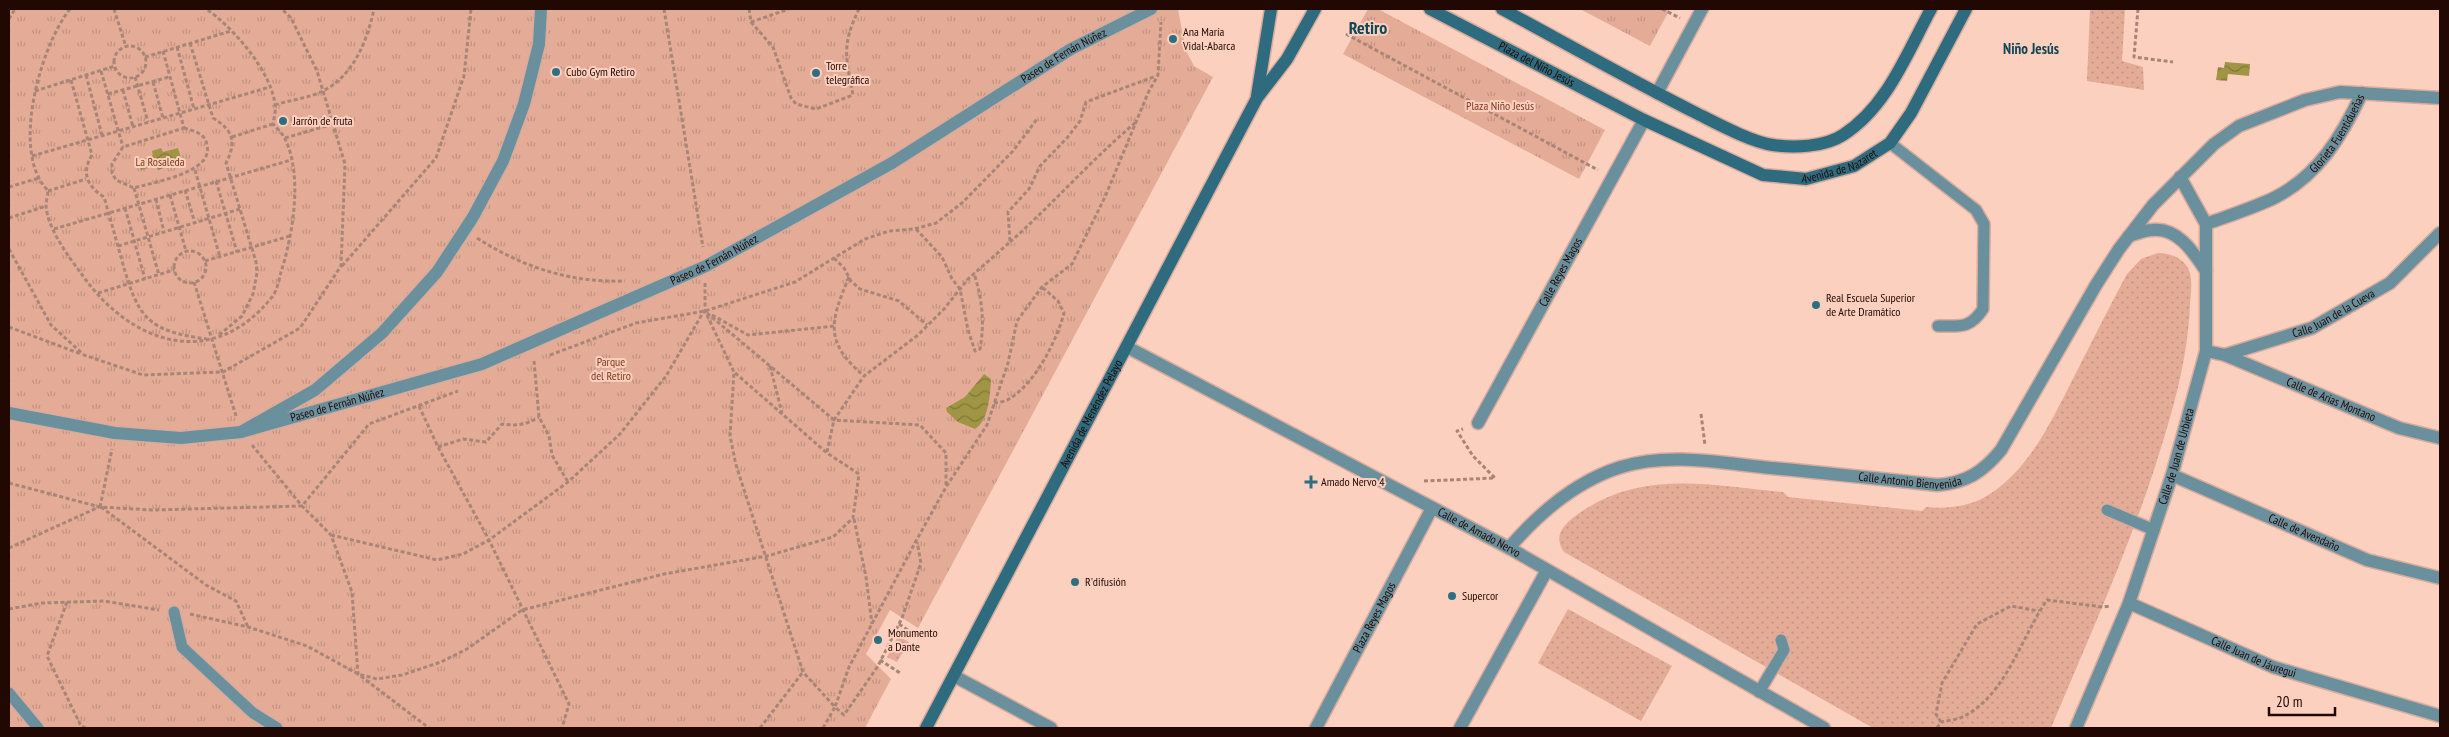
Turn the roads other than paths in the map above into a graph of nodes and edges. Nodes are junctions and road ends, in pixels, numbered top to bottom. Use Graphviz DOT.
graph roads {
  1 [pos="540,9"];
  2 [pos="1151,9"];
  3 [pos="1271,9"];
  4 [pos="1315,9"];
  5 [pos="1430,9"];
  6 [pos="1502,9"];
  7 [pos="1702,9"];
  8 [pos="1930,9"];
  9 [pos="1966,9"];
  10 [pos="1656,93"];
  11 [pos="2362,93"];
  12 [pos="1257,98"];
  13 [pos="2440,98"];
  14 [pos="1644,120"];
  15 [pos="1890,143"];
  16 [pos="2180,177"];
  17 [pos="2206,224"];
  18 [pos="2129,236"];
  19 [pos="2438,240"];
  20 [pos="2206,271"];
  21 [pos="1938,326"];
  22 [pos="1127,347"];
  23 [pos="2206,351"];
  24 [pos="2225,355"];
  25 [pos="9,413"];
  26 [pos="1478,423"];
  27 [pos="241,432"];
  28 [pos="2440,438"];
  29 [pos="2172,475"];
  30 [pos="1432,508"];
  31 [pos="2107,510"];
  32 [pos="2154,530"];
  33 [pos="1509,548"];
  34 [pos="1547,570"];
  35 [pos="2440,578"];
  36 [pos="2129,603"];
  37 [pos="174,612"];
  38 [pos="1781,640"];
  39 [pos="954,676"];
  40 [pos="1759,692"];
  41 [pos="9,693"];
  42 [pos="2440,716"];
  43 [pos="2080,727"];
  44 [pos="38,728"];
  45 [pos="277,728"];
  46 [pos="926,728"];
  47 [pos="1051,728"];
  48 [pos="1316,728"];
  49 [pos="1460,728"];
  50 [pos="1824,728"];
  1 -- 27 [label="street, Paseo de Fernán Núñez"];
  2 -- 27 [label="street, Paseo de Fernán Núñez"];
  3 -- 12 [label="main road, Avenida de Menéndez Pelayo"];
  4 -- 12 [label="main road, Avenida de Menéndez Pelayo"];
  5 -- 14 [label="main road, Plaza del Niño Jesús"];
  6 -- 10 [label="main road"];
  7 -- 10 [label="street"];
  8 -- 10 [label="main road, Avenida de Nazaret"];
  9 -- 15 [label="main road, Avenida de Nazaret"];
  11 -- 13 [label="street"];
  11 -- 16 [label="street, Glorieta Fuentidueñas"];
  11 -- 17 [label="street, Glorieta Fuentidueñas"];
  12 -- 22 [label="main road, Avenida de Menéndez Pelayo"];
  14 -- 15 [label="main road, Avenida de Nazaret"];
  14 -- 26 [label="street, Calle Reyes Magos"];
  15 -- 21 [label="lane"];
  16 -- 17 [label="street, Calle de Juan de Urbieta"];
  16 -- 18 [label="street, Calle Antonio Bienvenida"];
  17 -- 20 [label="street, Calle de Juan de Urbieta"];
  18 -- 20 [label="street"];
  18 -- 33 [label="street, Calle Antonio Bienvenida"];
  19 -- 24 [label="street, Calle Juan de la Cueva"];
  20 -- 23 [label="street, Calle de Juan de Urbieta"];
  22 -- 30 [label="street, Calle de Amado Nervo"];
  22 -- 39 [label="main road, Avenida de Menéndez Pelayo"];
  23 -- 24 [label="street, Calle Juan de la Cueva"];
  23 -- 29 [label="street, Calle de Juan de Urbieta"];
  24 -- 28 [label="street, Calle de Arias Montano"];
  25 -- 27 [label="street, Paseo de Fernán Núñez"];
  29 -- 32 [label="street, Calle de Juan de Urbieta"];
  29 -- 35 [label="street, Calle de Avendaño"];
  30 -- 33 [label="street, Calle de Amado Nervo"];
  30 -- 48 [label="street, Plaza Reyes Magos"];
  31 -- 32 [label="lane"];
  32 -- 36 [label="street, Calle de Juan de Urbieta"];
  33 -- 34 [label="street, Calle de Amado Nervo"];
  34 -- 40 [label="street, Calle de Amado Nervo"];
  34 -- 49 [label="street"];
  36 -- 42 [label="street, Calle Juan de Jáuregui"];
  36 -- 43 [label="street, Calle de Juan de Urbieta"];
  37 -- 45 [label="lane"];
  38 -- 40 [label="lane"];
  39 -- 46 [label="main road, Avenida de Menéndez Pelayo"];
  39 -- 47 [label="street"];
  40 -- 50 [label="street, Calle de Amado Nervo"];
  41 -- 44 [label="lane"];
}
